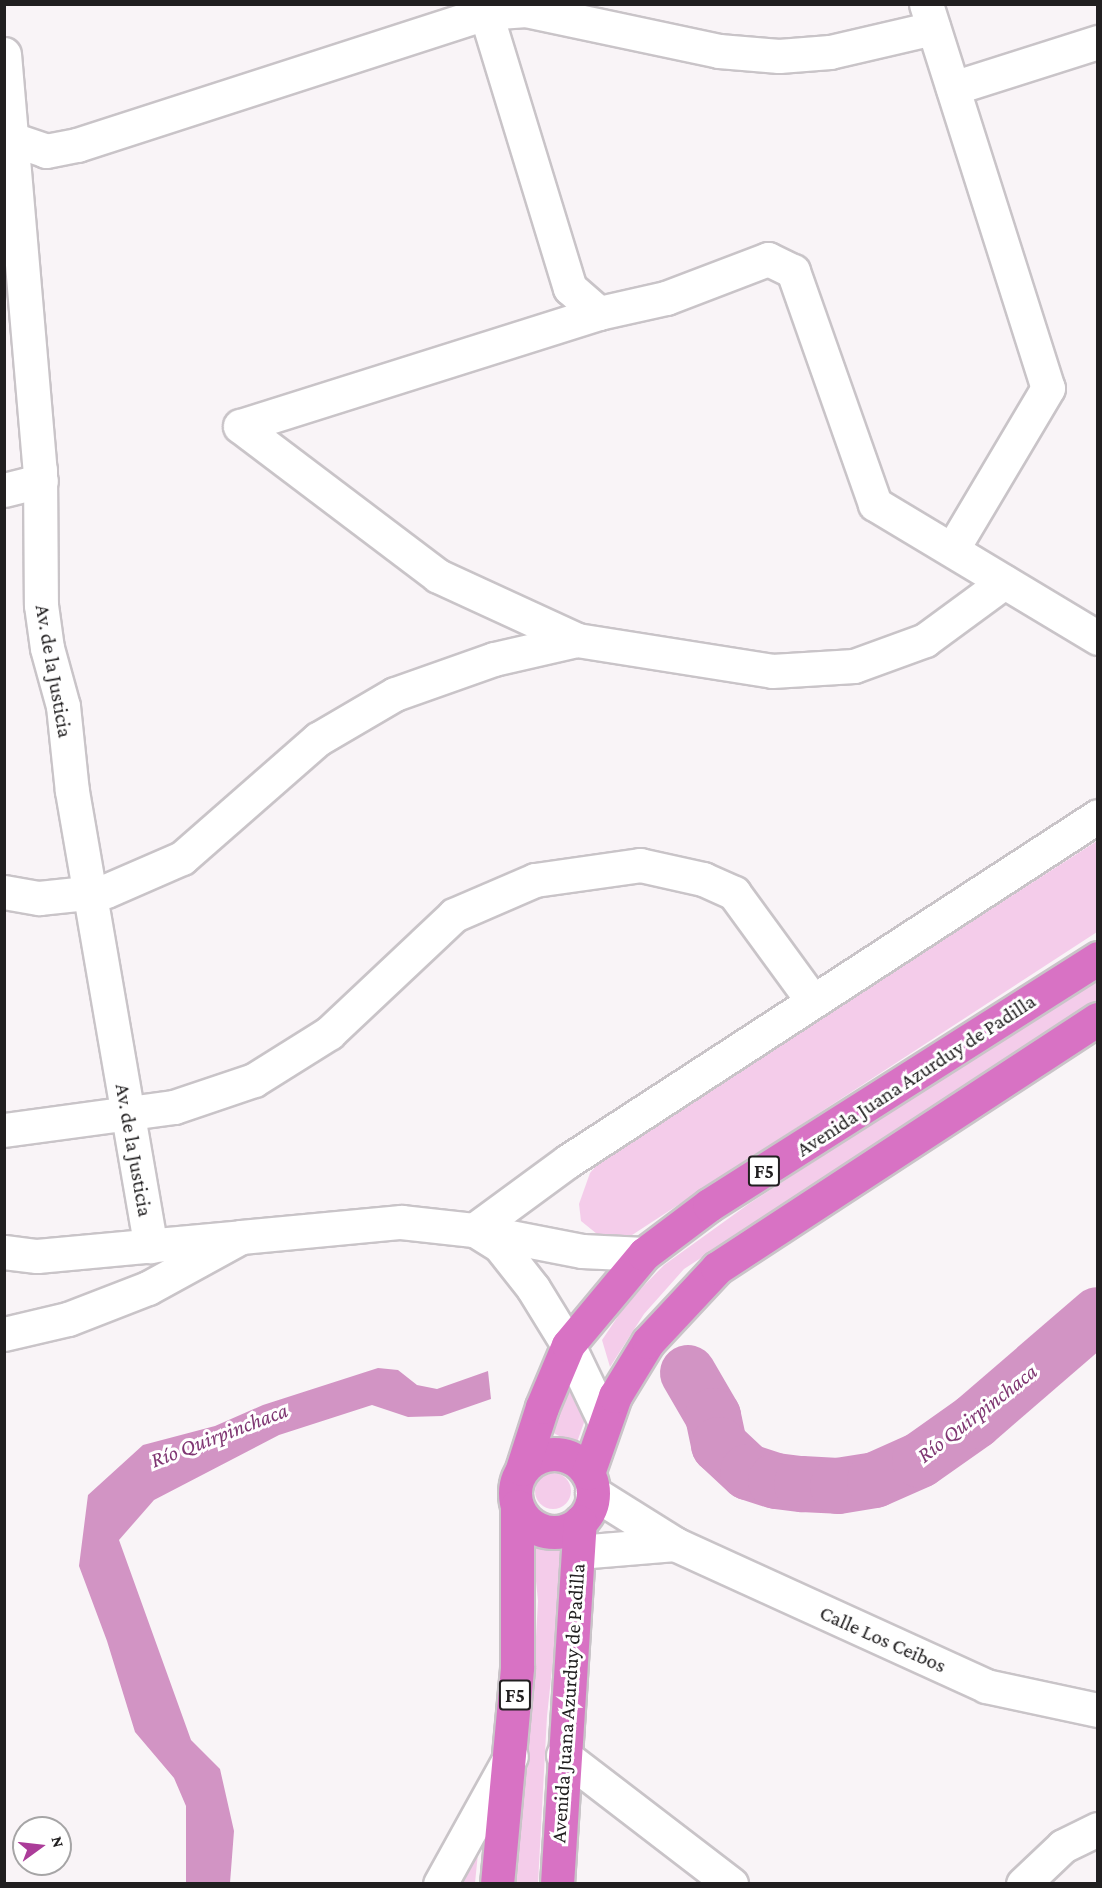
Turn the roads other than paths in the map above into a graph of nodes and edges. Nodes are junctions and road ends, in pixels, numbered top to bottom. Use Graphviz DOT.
graph roads {
  1 [pos="484,9"];
  2 [pos="930,16"];
  3 [pos="1098,42"];
  4 [pos="4,54"];
  5 [pos="952,88"];
  6 [pos="8,136"];
  7 [pos="599,313"];
  8 [pos="40,481"];
  9 [pos="4,490"];
  10 [pos="952,550"];
  11 [pos="1004,582"];
  12 [pos="1098,638"];
  13 [pos="577,640"];
  14 [pos="1098,816"];
  15 [pos="4,892"];
  16 [pos="90,893"];
  17 [pos="1098,958"];
  18 [pos="812,1000"];
  19 [pos="1098,1019"];
  20 [pos="128,1114"];
  21 [pos="4,1130"];
  22 [pos="474,1230"];
  23 [pos="241,1237"];
  24 [pos="151,1246"];
  25 [pos="4,1252"];
  26 [pos="644,1254"];
  27 [pos="4,1334"];
  28 [pos="568,1345"];
  29 [pos="604,1420"];
  30 [pos="522,1469"];
  31 [pos="590,1483"];
  32 [pos="517,1506"];
  33 [pos="579,1537"];
  34 [pos="675,1544"];
  35 [pos="1098,1710"];
  36 [pos="511,1755"];
  37 [pos="563,1755"];
  38 [pos="1098,1829"];
  39 [pos="441,1884"];
  40 [pos="497,1884"];
  41 [pos="556,1884"];
  42 [pos="731,1884"];
  43 [pos="1023,1884"];
  1 -- 2 [label="street"];
  1 -- 6 [label="street"];
  1 -- 7 [label="street"];
  2 -- 5 [label="street"];
  3 -- 5 [label="street"];
  4 -- 6 [label="street, Av. de la Justicia"];
  5 -- 10 [label="street"];
  6 -- 8 [label="street, Av. de la Justicia"];
  7 -- 10 [label="street"];
  7 -- 13 [label="street"];
  8 -- 9 [label="street"];
  8 -- 16 [label="street, Av. de la Justicia"];
  10 -- 11 [label="street"];
  11 -- 12 [label="street"];
  11 -- 13 [label="street"];
  13 -- 16 [label="street"];
  14 -- 18 [label="street"];
  15 -- 16 [label="street"];
  16 -- 20 [label="street, Av. de la Justicia"];
  17 -- 26 [label="highway, Avenida Juana Azurduy de Padilla / F5"];
  18 -- 20 [label="street"];
  18 -- 22 [label="street"];
  19 -- 29 [label="highway"];
  20 -- 21 [label="street"];
  20 -- 24 [label="street, Av. de la Justicia"];
  22 -- 23 [label="street"];
  22 -- 26 [label="street"];
  22 -- 28 [label="street"];
  23 -- 24 [label="street"];
  23 -- 27 [label="street"];
  24 -- 25 [label="street"];
  26 -- 28 [label="highway, Avenida Juana Azurduy de Padilla / F5"];
  28 -- 29 [label="street"];
  28 -- 30 [label="highway, Avenida Juana Azurduy de Padilla / F5"];
  29 -- 31 [label="highway"];
  30 -- 31 [label="highway"];
  30 -- 32 [label="highway, F5"];
  31 -- 33 [label="highway"];
  31 -- 34 [label="street, Calle Los Ceibos"];
  32 -- 33 [label="highway"];
  32 -- 36 [label="highway, F5"];
  33 -- 34 [label="street, Calle Los Ceibos"];
  33 -- 37 [label="highway, Avenida Juana Azurduy de Padilla"];
  34 -- 35 [label="street, Calle Los Ceibos"];
  36 -- 39 [label="street"];
  36 -- 40 [label="highway, F5"];
  37 -- 41 [label="highway, Avenida Juana Azurduy de Padilla"];
  37 -- 42 [label="street"];
  38 -- 43 [label="street"];
}
